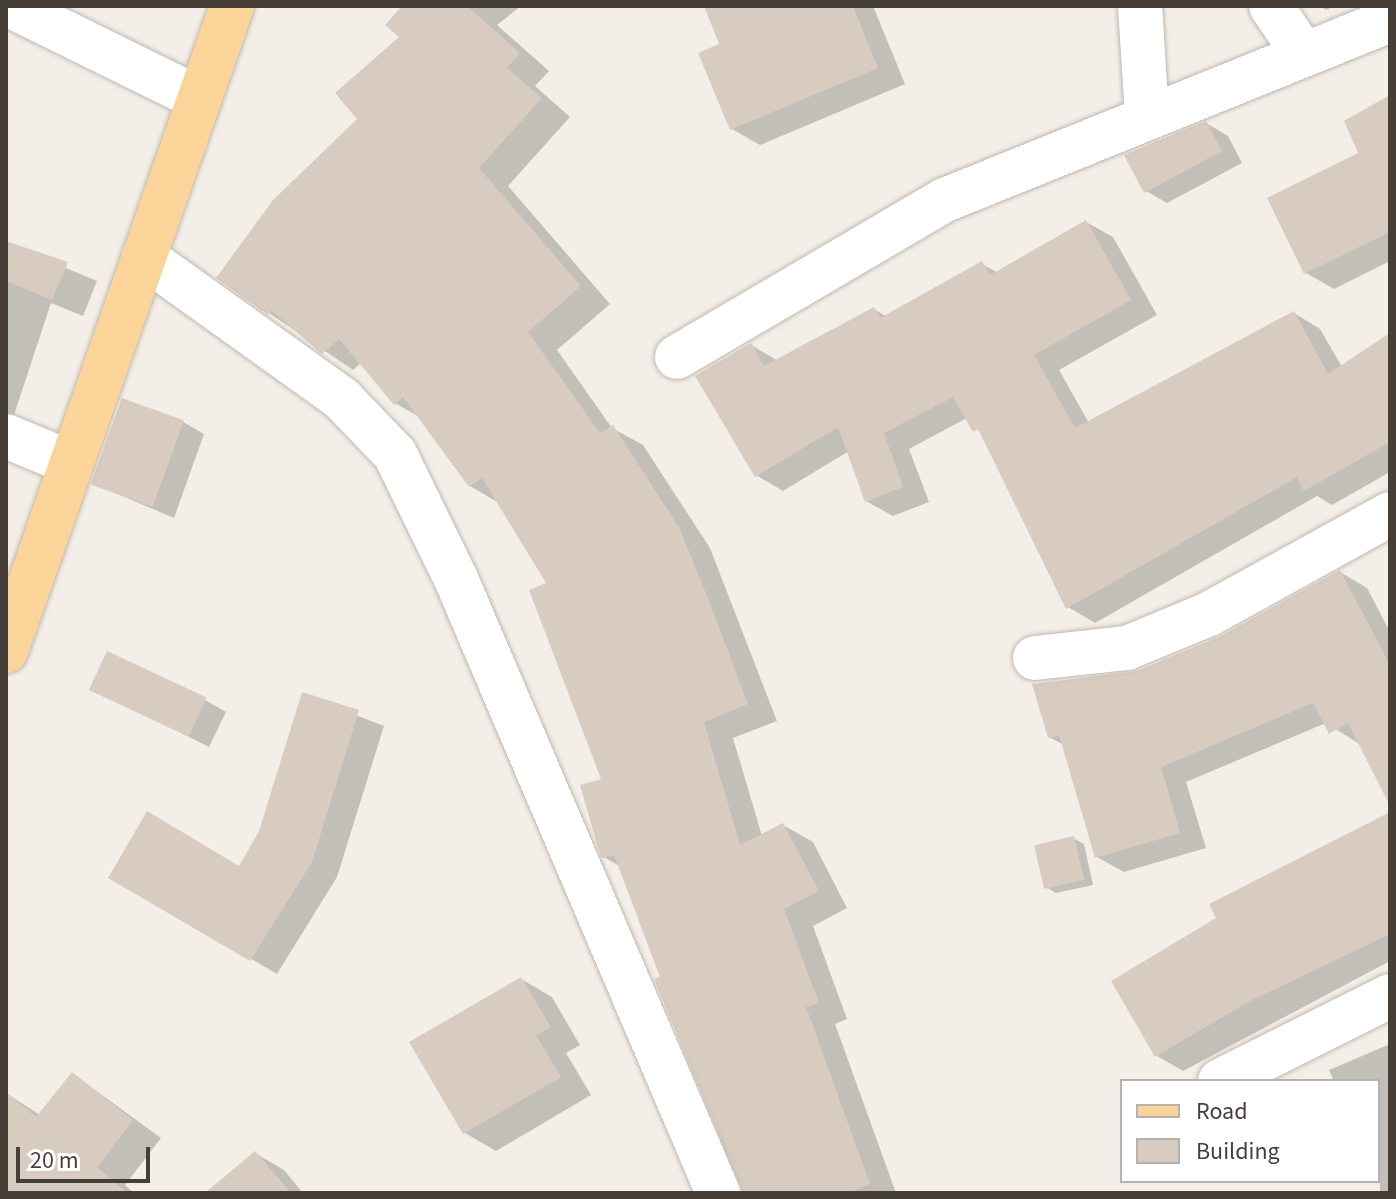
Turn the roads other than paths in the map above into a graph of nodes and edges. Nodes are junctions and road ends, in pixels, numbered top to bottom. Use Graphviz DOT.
graph roads {
  1 [pos="11,6"];
  2 [pos="232,6"];
  3 [pos="1140,6"];
  4 [pos="1271,6"];
  5 [pos="1390,20"];
  6 [pos="1303,53"];
  7 [pos="196,97"];
  8 [pos="1147,116"];
  9 [pos="144,257"];
  10 [pos="677,357"];
  11 [pos="6,436"];
  12 [pos="71,463"];
  13 [pos="1390,514"];
  14 [pos="6,651"];
  15 [pos="1035,658"];
  16 [pos="1390,996"];
  17 [pos="1224,1079"];
  18 [pos="718,1193"];
  1 -- 7 [label="street"];
  2 -- 7 [label="main road"];
  3 -- 8 [label="street"];
  4 -- 6 [label="street"];
  5 -- 6 [label="street"];
  6 -- 8 [label="street"];
  7 -- 9 [label="main road"];
  8 -- 10 [label="street"];
  9 -- 12 [label="main road"];
  9 -- 18 [label="street"];
  11 -- 12 [label="street"];
  12 -- 14 [label="main road"];
  13 -- 15 [label="street"];
  16 -- 17 [label="street"];
}
